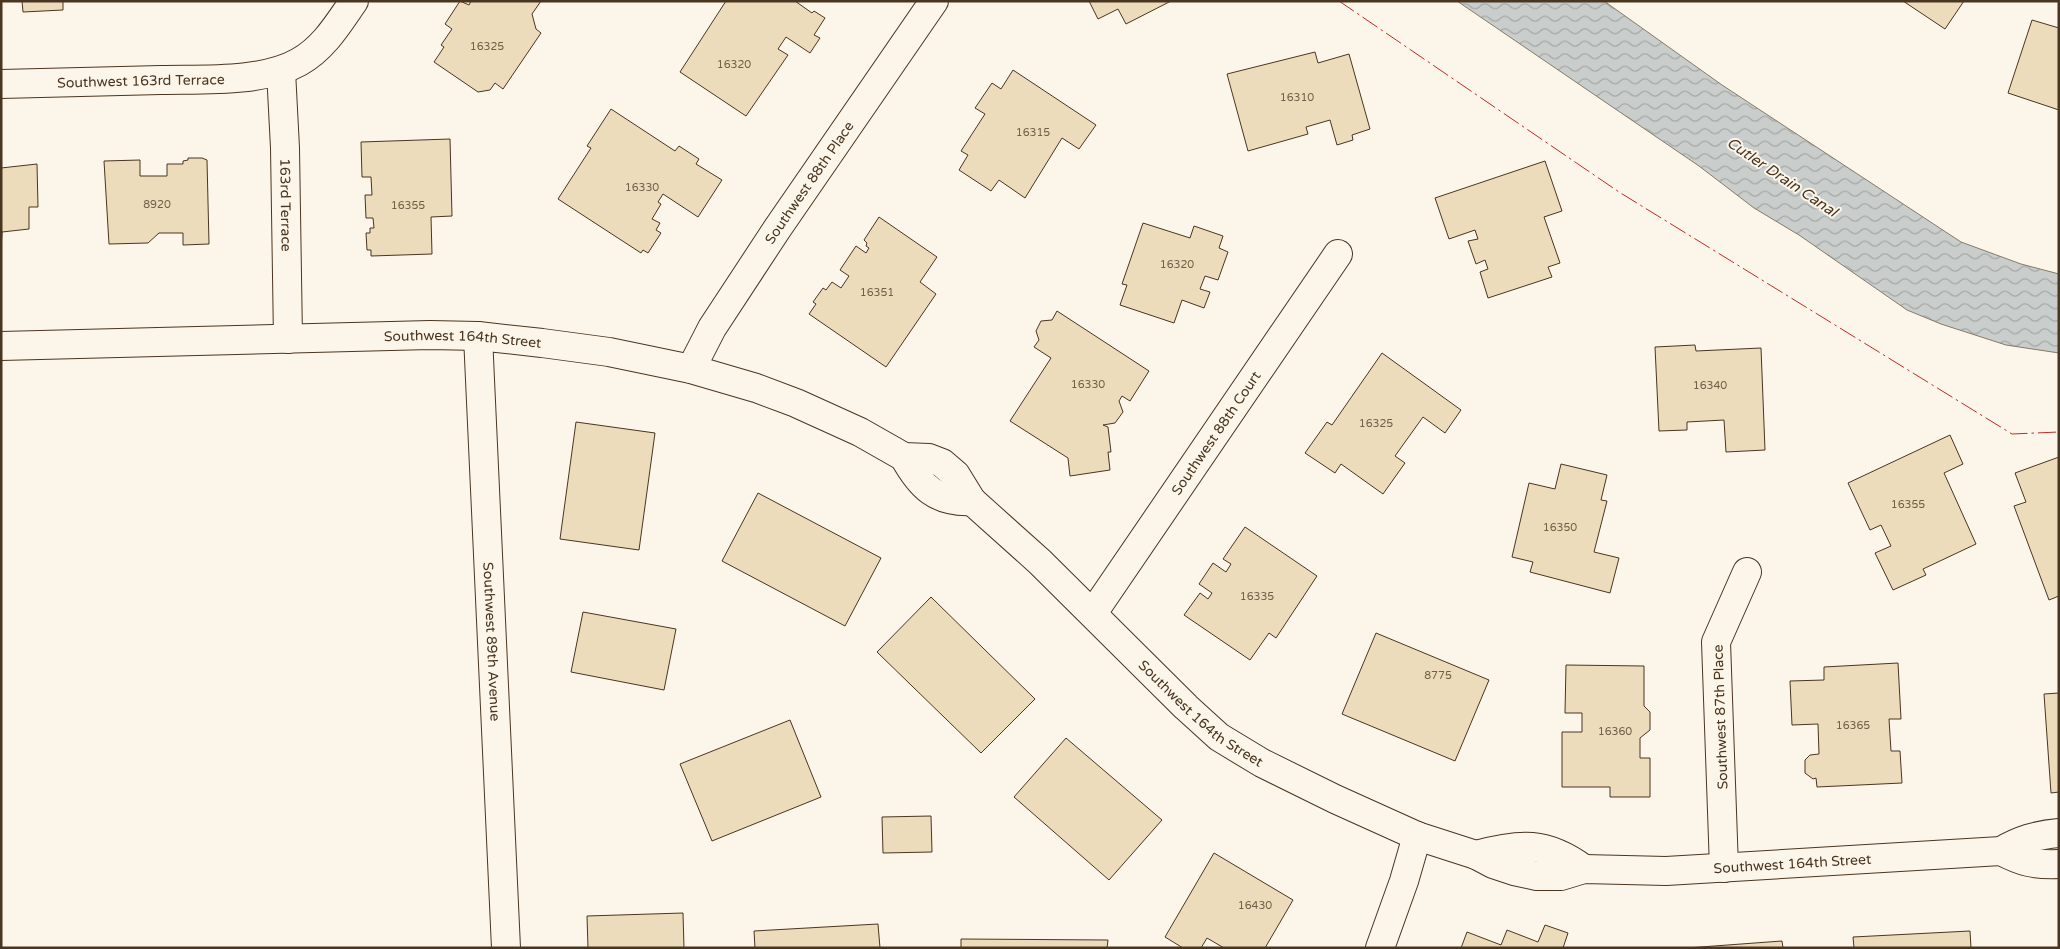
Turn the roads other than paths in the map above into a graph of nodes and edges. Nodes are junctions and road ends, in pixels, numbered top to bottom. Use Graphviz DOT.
graph roads {
  1 [pos="354,1"];
  2 [pos="934,1"];
  3 [pos="281,71"];
  4 [pos="1,84"];
  5 [pos="1338,254"];
  6 [pos="478,336"];
  7 [pos="288,339"];
  8 [pos="1,346"];
  9 [pos="690,368"];
  10 [pos="1747,572"];
  11 [pos="1093,613"];
  12 [pos="2059,833"];
  13 [pos="1417,836"];
  14 [pos="2001,851"];
  15 [pos="2059,864"];
  16 [pos="1724,868"];
  17 [pos="506,948"];
  18 [pos="1380,948"];
  1 -- 3 [label="street, Southwest 163rd Terrace"];
  2 -- 9 [label="street, Southwest 88th Place"];
  3 -- 4 [label="street, Southwest 163rd Terrace"];
  3 -- 7 [label="street, 163rd Terrace"];
  5 -- 11 [label="street, Southwest 88th Court"];
  6 -- 7 [label="street, Southwest 164th Street"];
  6 -- 9 [label="street, Southwest 164th Street"];
  6 -- 17 [label="street, Southwest 89th Avenue"];
  7 -- 8 [label="street, Southwest 164th Street"];
  9 -- 11 [label="street, Southwest 164th Street"];
  10 -- 16 [label="street, Southwest 87th Place"];
  11 -- 13 [label="street, Southwest 164th Street"];
  12 -- 14 [label="street, Southwest 164th Street"];
  13 -- 16 [label="street, Southwest 164th Street"];
  13 -- 18 [label="street"];
  14 -- 15 [label="street"];
  14 -- 16 [label="street, Southwest 164th Street"];
}
